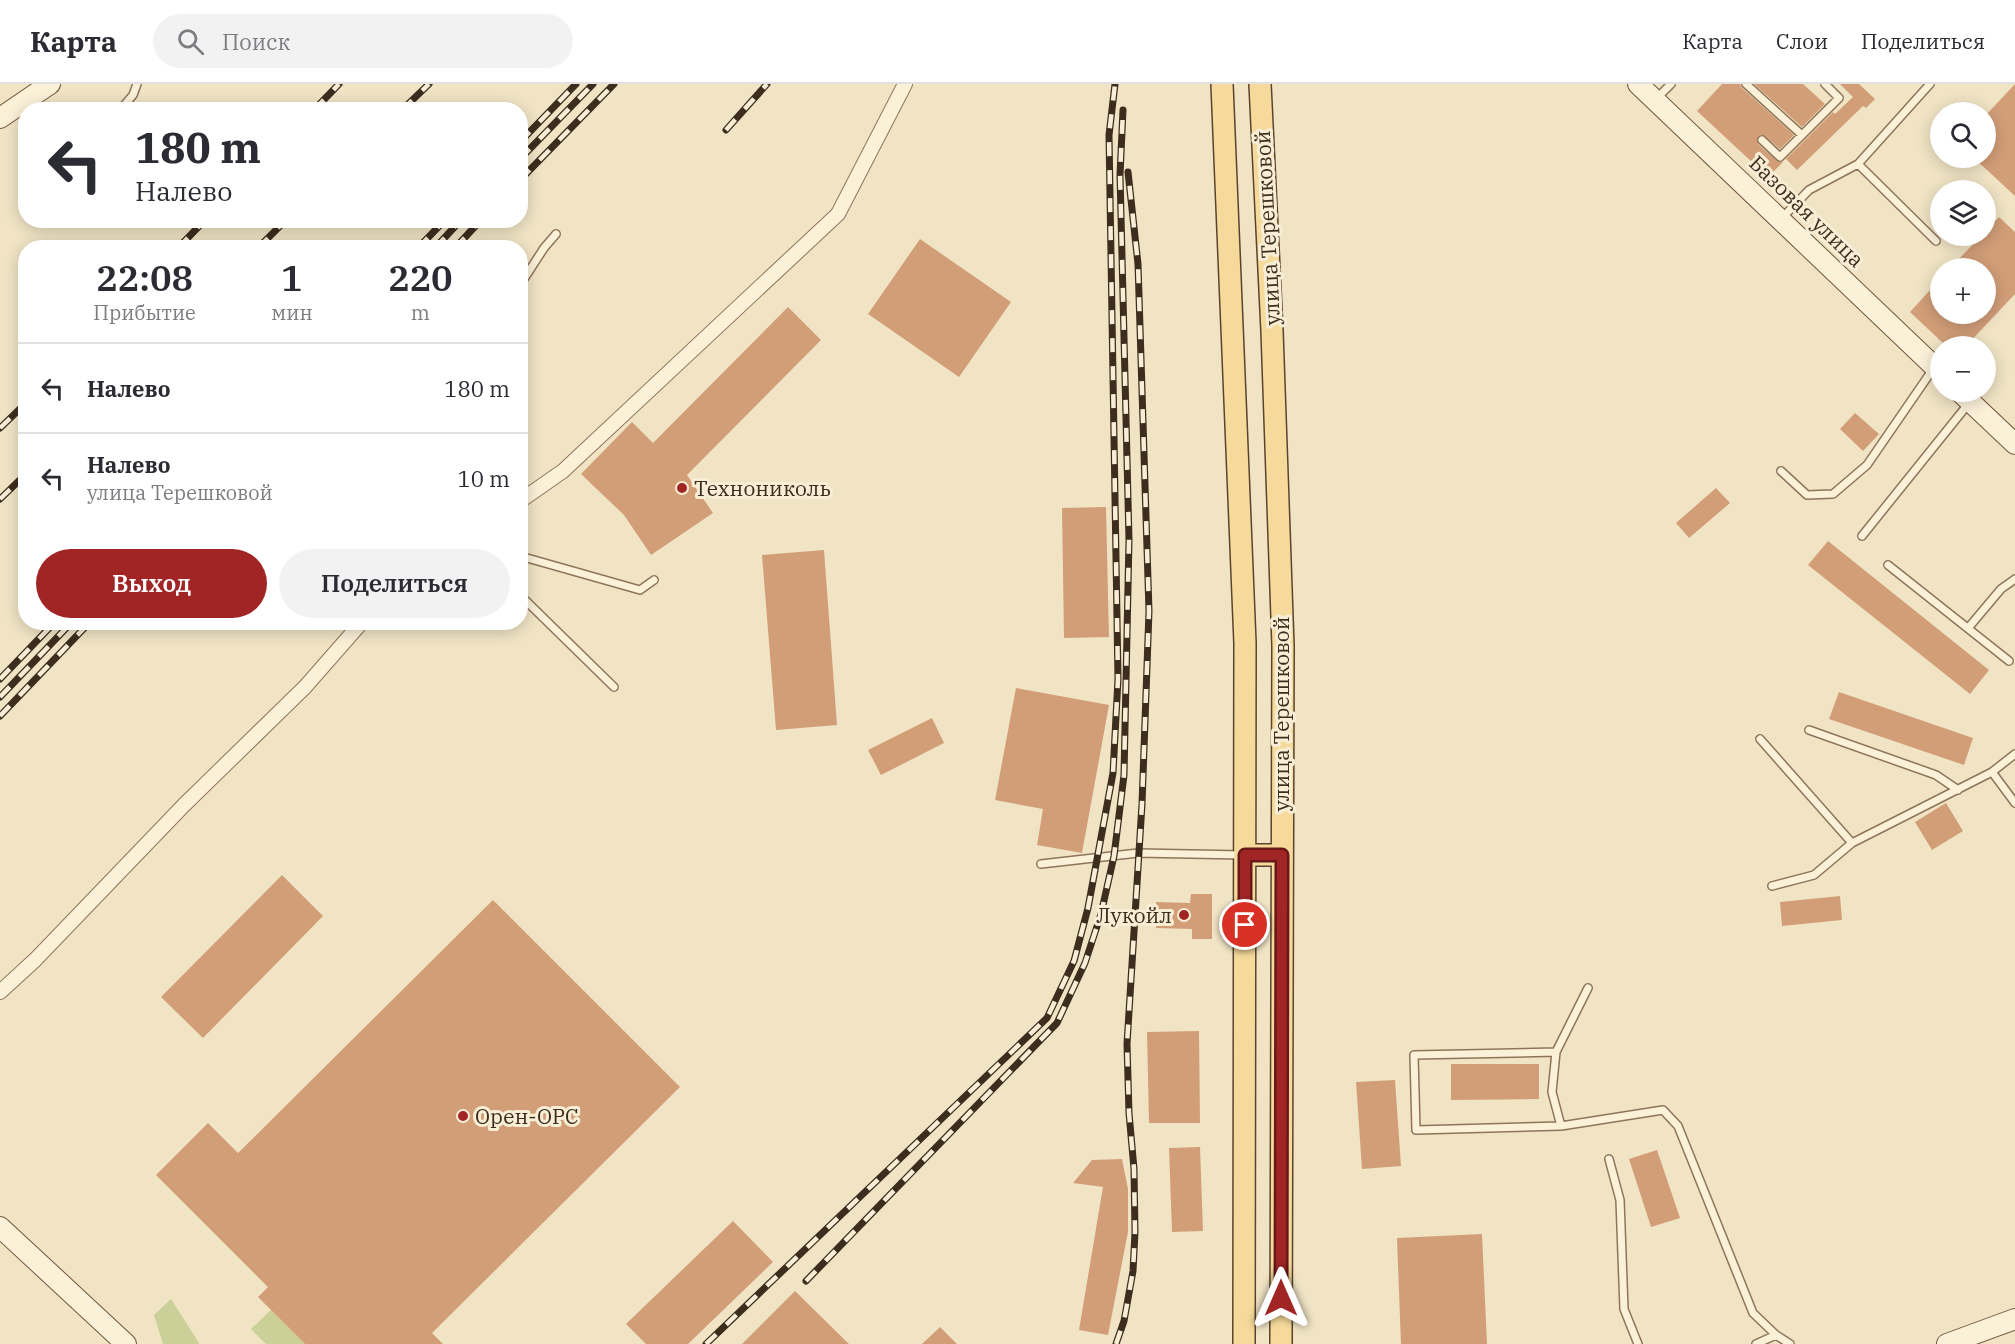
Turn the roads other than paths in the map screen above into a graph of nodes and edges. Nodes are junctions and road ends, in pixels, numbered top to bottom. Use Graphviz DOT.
graph roads {
  1 [pos="50,84"];
  2 [pos="137,84"];
  3 [pos="905,84"];
  4 [pos="1222,84"];
  5 [pos="1260,84"];
  6 [pos="1638,84"];
  7 [pos="1671,84"];
  8 [pos="1746,84"];
  9 [pos="1825,84"];
  10 [pos="1930,84"];
  11 [pos="1655,99"];
  12 [pos="24,102"];
  13 [pos="127,102"];
  14 [pos="18,106"];
  15 [pos="0,118"];
  16 [pos="1802,135"];
  17 [pos="1762,140"];
  18 [pos="1858,164"];
  19 [pos="1781,219"];
  20 [pos="556,234"];
  21 [pos="1930,235"];
  22 [pos="528,273"];
  23 [pos="1930,362"];
  24 [pos="1930,381"];
  25 [pos="1961,402"];
  26 [pos="1971,402"];
  27 [pos="2015,444"];
  28 [pos="1780,471"];
  29 [pos="528,495"];
  30 [pos="1862,536"];
  31 [pos="528,558"];
  32 [pos="1888,565"];
  33 [pos="2015,579"];
  34 [pos="654,580"];
  35 [pos="528,603"];
  36 [pos="1969,627"];
  37 [pos="355,630"];
  38 [pos="2009,661"];
  39 [pos="614,687"];
  40 [pos="1809,730"];
  41 [pos="1760,739"];
  42 [pos="2015,754"];
  43 [pos="1992,772"];
  44 [pos="1958,790"];
  45 [pos="2015,802"];
  46 [pos="1852,843"];
  47 [pos="1245,855"];
  48 [pos="1282,855"];
  49 [pos="1041,864"];
  50 [pos="1772,886"];
  51 [pos="1588,988"];
  52 [pos="0,993"];
  53 [pos="1556,1052"];
  54 [pos="1561,1126"];
  55 [pos="1609,1159"];
  56 [pos="0,1227"];
  57 [pos="2015,1319"];
  58 [pos="1776,1335"];
  59 [pos="126,1344"];
  60 [pos="1244,1344"];
  61 [pos="1281,1344"];
  62 [pos="1638,1344"];
  63 [pos="1756,1344"];
  64 [pos="1790,1344"];
  65 [pos="1947,1344"];
  1 -- 12 [label="street"];
  2 -- 13 [label="lane"];
  3 -- 29 [label="street"];
  4 -- 47 [label="main road, улица Терешковой"];
  5 -- 48 [label="main road, улица Терешковой"];
  6 -- 11 [label="street, Базовая улица"];
  7 -- 11 [label="lane"];
  8 -- 16 [label="lane"];
  9 -- 16 [label="lane"];
  10 -- 18 [label="lane"];
  11 -- 19 [label="street, Базовая улица"];
  14 -- 15 [label="street"];
  16 -- 17 [label="lane"];
  18 -- 19 [label="lane"];
  18 -- 21 [label="lane"];
  19 -- 23 [label="street, Базовая улица"];
  20 -- 22 [label="lane"];
  24 -- 28 [label="lane"];
  25 -- 30 [label="lane"];
  26 -- 27 [label="street"];
  31 -- 34 [label="lane"];
  32 -- 36 [label="lane"];
  33 -- 36 [label="lane"];
  35 -- 39 [label="lane"];
  36 -- 38 [label="lane"];
  37 -- 52 [label="street"];
  40 -- 44 [label="lane"];
  41 -- 46 [label="lane"];
  42 -- 43 [label="lane"];
  43 -- 44 [label="lane"];
  43 -- 45 [label="lane"];
  44 -- 46 [label="lane"];
  46 -- 50 [label="lane"];
  47 -- 48 [label="main road"];
  47 -- 49 [label="lane"];
  47 -- 60 [label="main road, улица Терешковой"];
  48 -- 61 [label="main road, улица Терешковой"];
  51 -- 53 [label="lane"];
  53 -- 54 [label="lane"];
  53 -- 54 [label="lane"];
  54 -- 58 [label="lane"];
  55 -- 62 [label="lane"];
  56 -- 59 [label="street"];
  57 -- 65 [label="street"];
  58 -- 63 [label="lane"];
  58 -- 64 [label="lane"];
}
